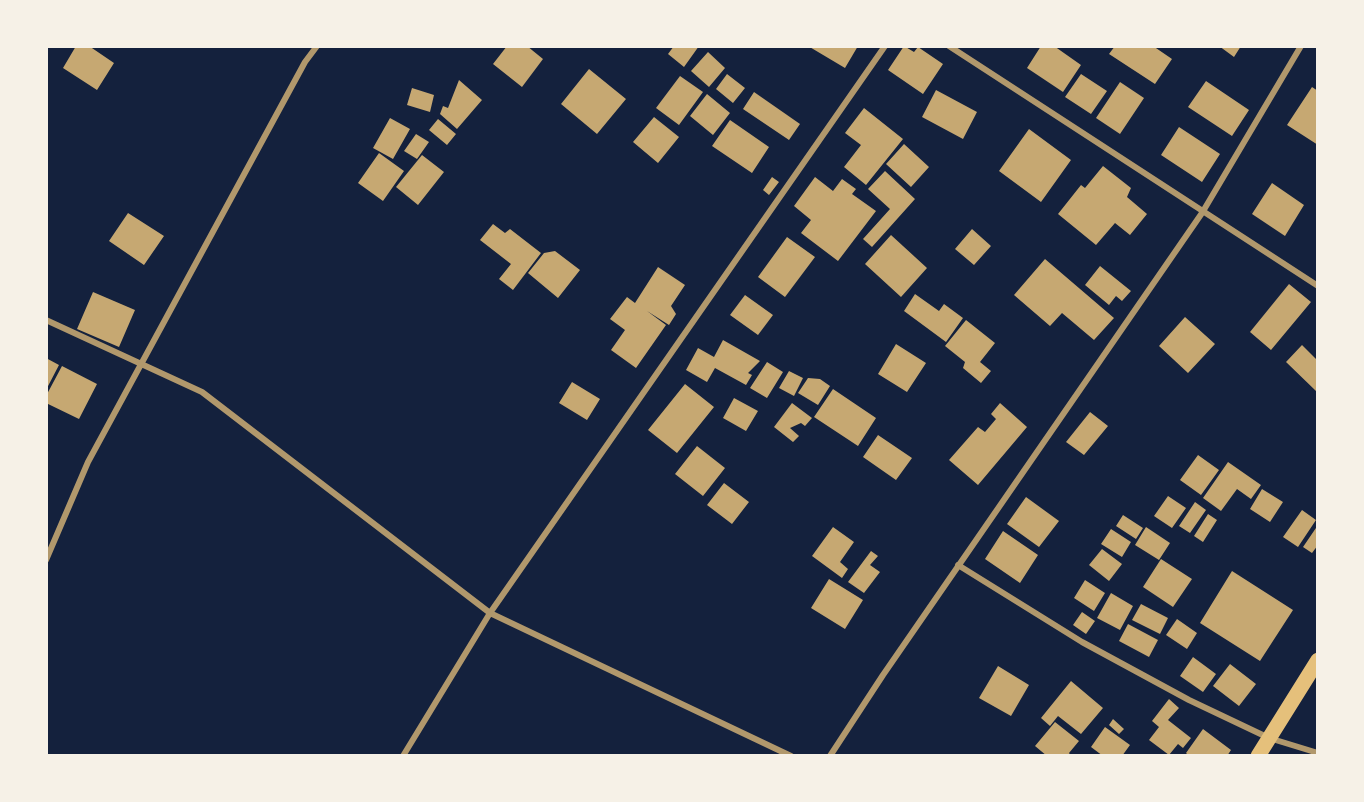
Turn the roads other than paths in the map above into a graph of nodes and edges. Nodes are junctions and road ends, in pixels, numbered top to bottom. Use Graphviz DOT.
graph roads {
  1 [pos="317,46"];
  2 [pos="885,46"];
  3 [pos="950,46"];
  4 [pos="1301,46"];
  5 [pos="1202,213"];
  6 [pos="1317,286"];
  7 [pos="46,320"];
  8 [pos="140,365"];
  9 [pos="46,560"];
  10 [pos="958,565"];
  11 [pos="490,613"];
  12 [pos="1317,660"];
  13 [pos="1269,738"];
  14 [pos="1317,753"];
  15 [pos="403,756"];
  16 [pos="791,756"];
  17 [pos="830,756"];
  18 [pos="1258,756"];
  1 -- 8 [label="street"];
  2 -- 11 [label="street"];
  3 -- 5 [label="street"];
  4 -- 5 [label="street"];
  5 -- 6 [label="street"];
  5 -- 10 [label="street"];
  7 -- 8 [label="street"];
  8 -- 9 [label="street"];
  8 -- 11 [label="street"];
  10 -- 13 [label="street"];
  10 -- 17 [label="street"];
  11 -- 15 [label="street"];
  11 -- 16 [label="street"];
  12 -- 13 [label="main road"];
  13 -- 14 [label="street"];
  13 -- 18 [label="main road"];
}
